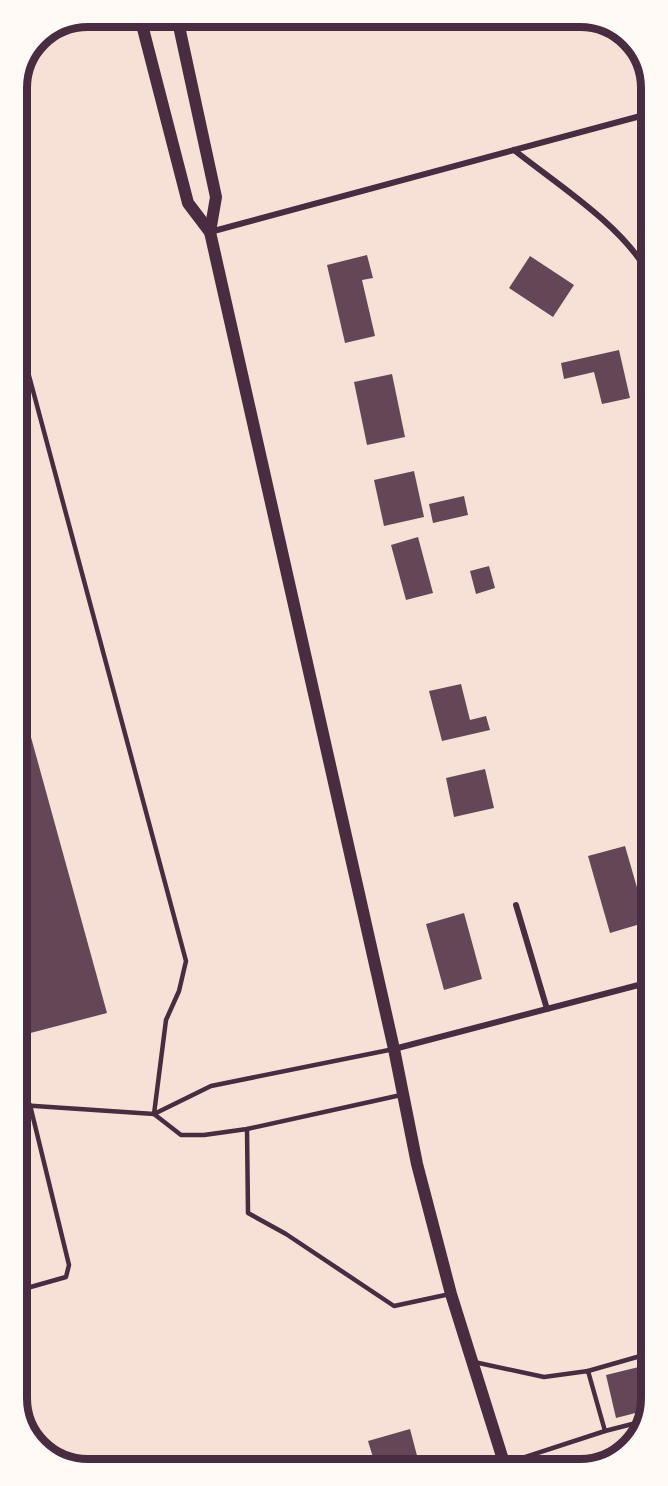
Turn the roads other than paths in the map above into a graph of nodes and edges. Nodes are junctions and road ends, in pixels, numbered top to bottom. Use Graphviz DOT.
graph roads {
  1 [pos="143,27"];
  2 [pos="179,27"];
  3 [pos="641,116"];
  4 [pos="514,150"];
  5 [pos="210,232"];
  6 [pos="641,262"];
  7 [pos="27,368"];
  8 [pos="516,905"];
  9 [pos="641,984"];
  10 [pos="547,1009"];
  11 [pos="394,1049"];
  12 [pos="403,1094"];
  13 [pos="30,1105"];
  14 [pos="154,1114"];
  15 [pos="247,1129"];
  16 [pos="27,1288"];
  17 [pos="451,1294"];
  18 [pos="641,1356"];
  19 [pos="470,1361"];
  20 [pos="588,1371"];
  21 [pos="635,1423"];
  22 [pos="605,1431"];
  23 [pos="503,1459"];
  24 [pos="523,1459"];
  1 -- 5 [label="main road"];
  2 -- 5 [label="main road"];
  3 -- 4 [label="street"];
  4 -- 5 [label="street"];
  4 -- 6 [label="street"];
  5 -- 11 [label="main road"];
  7 -- 14 [label="lane"];
  8 -- 10 [label="street"];
  9 -- 10 [label="street"];
  10 -- 11 [label="street"];
  11 -- 12 [label="main road"];
  11 -- 14 [label="lane"];
  12 -- 15 [label="lane"];
  12 -- 17 [label="main road"];
  13 -- 14 [label="lane"];
  13 -- 16 [label="lane"];
  14 -- 15 [label="lane"];
  15 -- 17 [label="lane"];
  17 -- 19 [label="main road"];
  18 -- 20 [label="lane"];
  19 -- 20 [label="lane"];
  19 -- 23 [label="main road"];
  20 -- 22 [label="lane"];
  21 -- 22 [label="lane"];
  22 -- 24 [label="lane"];
}
